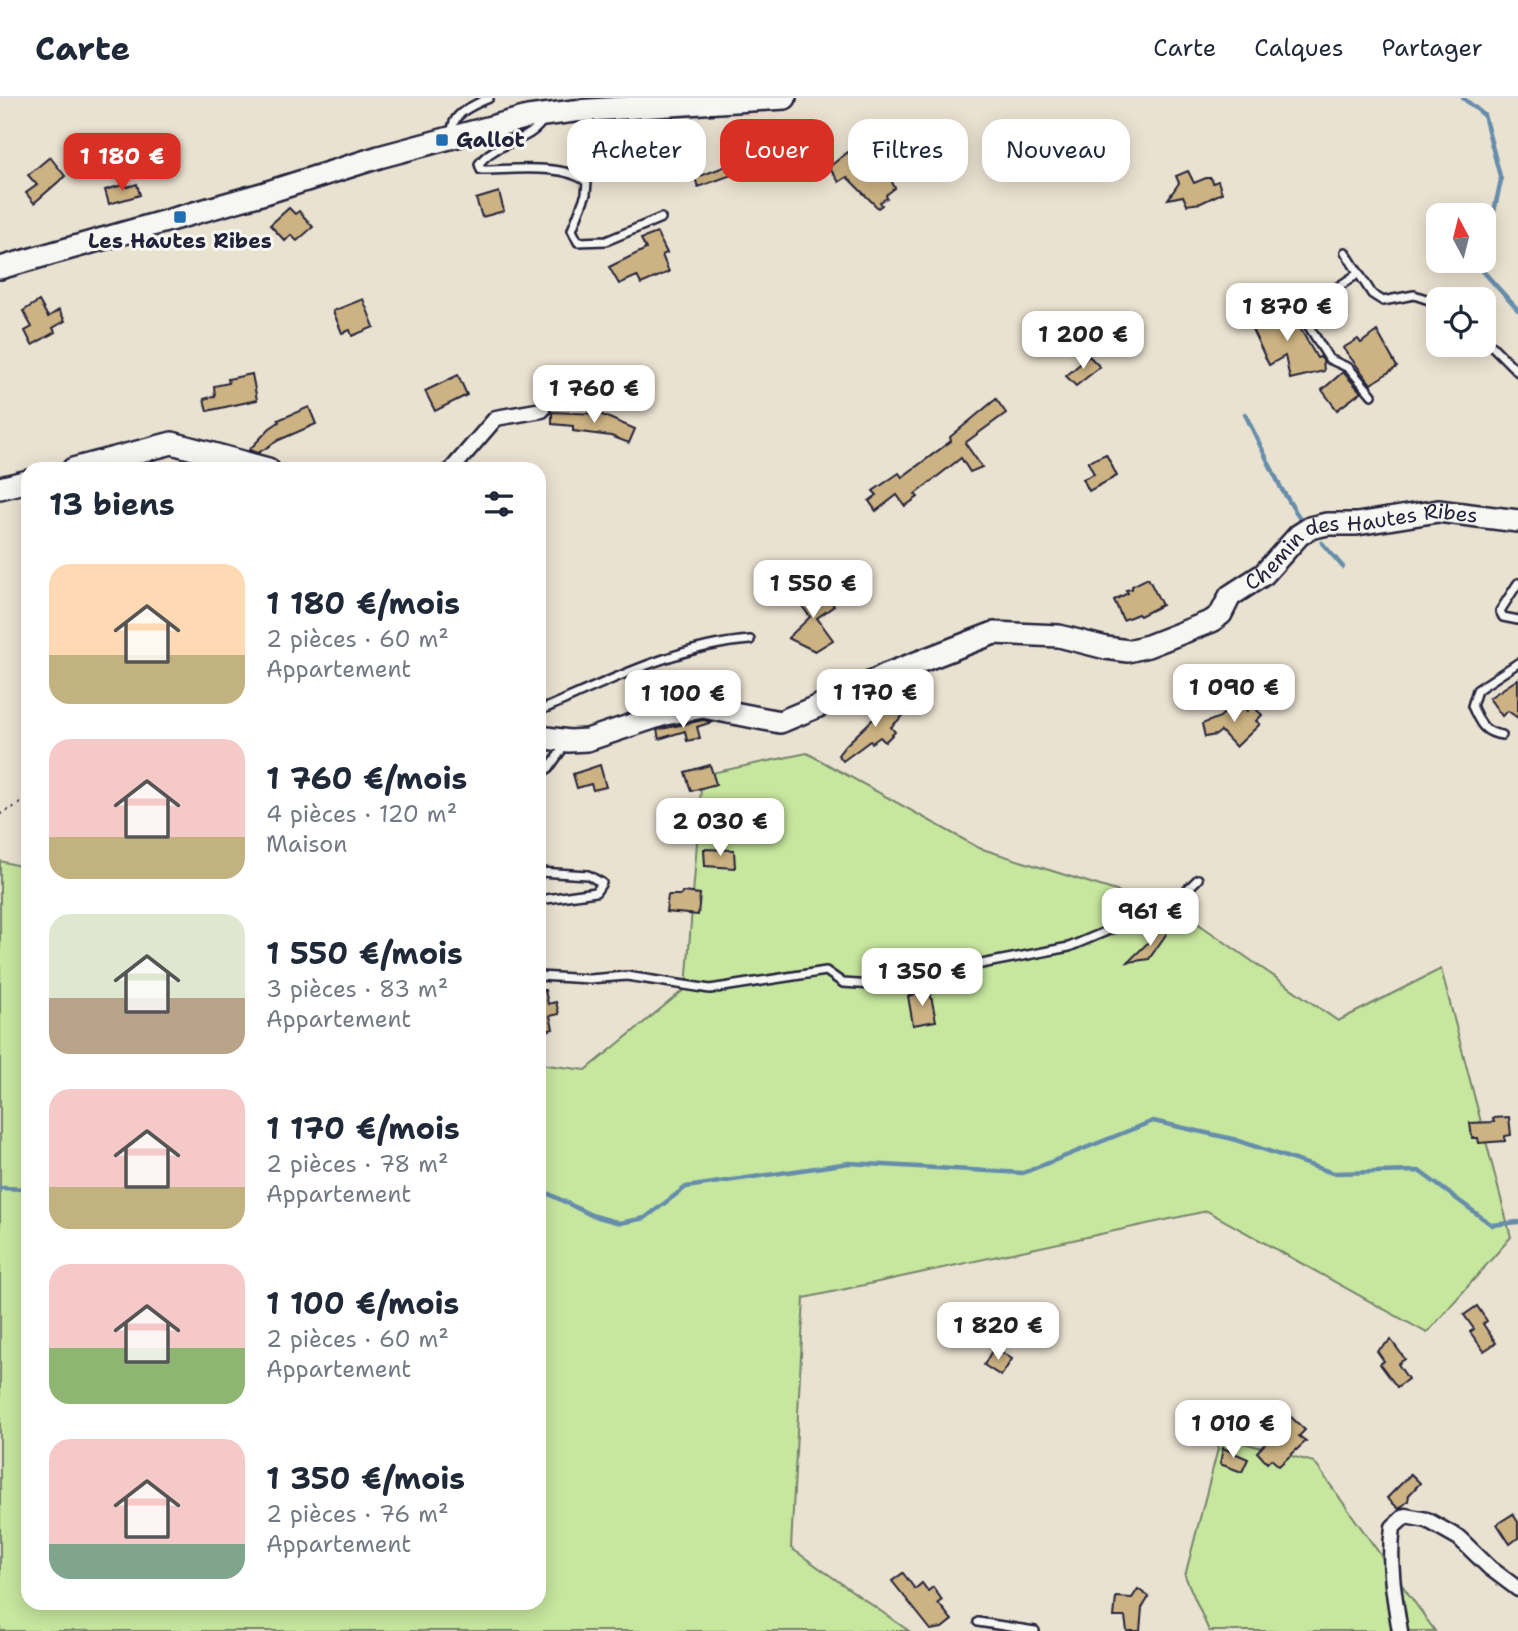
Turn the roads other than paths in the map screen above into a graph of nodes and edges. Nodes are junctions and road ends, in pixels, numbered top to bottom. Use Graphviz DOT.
graph roads {
  1 [pos="489,98"];
  2 [pos="785,98"];
  3 [pos="546,114"];
  4 [pos="454,137"];
  5 [pos="661,218"];
  6 [pos="1345,252"];
  7 [pos="0,268"];
  8 [pos="1359,273"];
  9 [pos="1426,299"];
  10 [pos="1496,350"];
  11 [pos="1518,372"];
  12 [pos="1372,395"];
  13 [pos="542,410"];
  14 [pos="100,462"];
  15 [pos="242,462"];
  16 [pos="458,462"];
  17 [pos="21,483"];
  18 [pos="0,488"];
  19 [pos="1518,521"];
  20 [pos="1518,583"];
  21 [pos="1518,620"];
  22 [pos="750,640"];
  23 [pos="1518,663"];
  24 [pos="546,708"];
  25 [pos="1502,735"];
  26 [pos="546,738"];
  27 [pos="569,741"];
  28 [pos="546,770"];
  29 [pos="546,872"];
  30 [pos="1198,879"];
  31 [pos="546,899"];
  32 [pos="546,976"];
  33 [pos="1518,1588"];
  34 [pos="978,1622"];
  35 [pos="1035,1631"];
  36 [pos="1400,1631"];
  1 -- 4 [label="lane"];
  2 -- 3 [label="street"];
  3 -- 4 [label="street"];
  3 -- 5 [label="lane"];
  4 -- 7 [label="street"];
  6 -- 8 [label="lane"];
  8 -- 9 [label="lane"];
  8 -- 12 [label="lane"];
  10 -- 11 [label="lane"];
  13 -- 16 [label="street"];
  14 -- 15 [label="street"];
  17 -- 18 [label="street"];
  19 -- 27 [label="street, Chemin des Hautes Ribes"];
  20 -- 21 [label="lane"];
  22 -- 24 [label="lane"];
  23 -- 25 [label="lane"];
  26 -- 27 [label="street, Chemin des Hautes Ribes"];
  27 -- 28 [label="lane"];
  29 -- 31 [label="lane"];
  30 -- 32 [label="lane"];
  33 -- 36 [label="street"];
  34 -- 35 [label="lane"];
}
